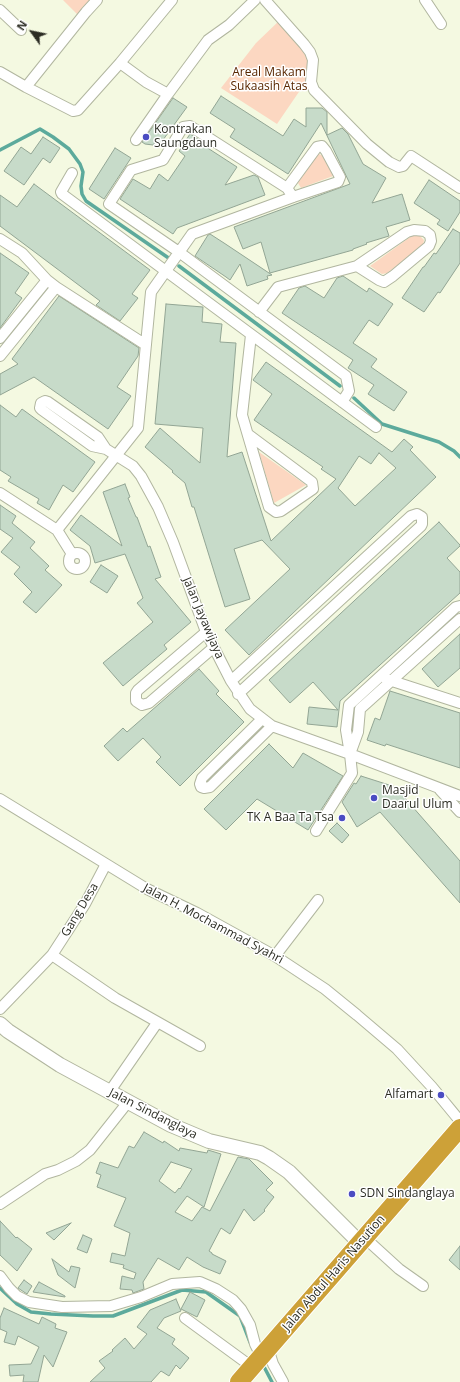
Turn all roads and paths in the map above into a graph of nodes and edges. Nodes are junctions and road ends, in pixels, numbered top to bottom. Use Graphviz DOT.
graph roads {
  1 [pos="97,0"];
  2 [pos="172,0"];
  3 [pos="255,0"];
  4 [pos="265,0"];
  5 [pos="425,0"];
  6 [pos="0,10"];
  7 [pos="441,24"];
  8 [pos="21,30"];
  9 [pos="120,62"];
  10 [pos="0,72"];
  11 [pos="26,87"];
  12 [pos="168,94"];
  13 [pos="136,140"];
  14 [pos="72,173"];
  15 [pos="460,188"];
  16 [pos="290,192"];
  17 [pos="0,239"];
  18 [pos="179,252"];
  19 [pos="357,266"];
  20 [pos="165,272"];
  21 [pos="46,280"];
  22 [pos="56,287"];
  23 [pos="259,312"];
  24 [pos="251,335"];
  25 [pos="0,338"];
  26 [pos="146,345"];
  27 [pos="1,354"];
  28 [pos="342,402"];
  29 [pos="376,427"];
  30 [pos="249,435"];
  31 [pos="106,449"];
  32 [pos="117,456"];
  33 [pos="0,493"];
  34 [pos="57,530"];
  35 [pos="72,554"];
  36 [pos="322,597"];
  37 [pos="460,606"];
  38 [pos="332,608"];
  39 [pos="460,619"];
  40 [pos="206,632"];
  41 [pos="213,648"];
  42 [pos="380,676"];
  43 [pos="231,681"];
  44 [pos="391,681"];
  45 [pos="238,694"];
  46 [pos="460,703"];
  47 [pos="262,719"];
  48 [pos="272,726"];
  49 [pos="350,754"];
  50 [pos="438,787"];
  51 [pos="460,796"];
  52 [pos="0,799"];
  53 [pos="460,812"];
  54 [pos="316,832"];
  55 [pos="106,864"];
  56 [pos="318,900"];
  57 [pos="52,955"];
  58 [pos="275,956"];
  59 [pos="0,1009"];
  60 [pos="157,1023"];
  61 [pos="0,1024"];
  62 [pos="200,1046"];
  63 [pos="110,1092"];
  64 [pos="128,1102"];
  65 [pos="459,1130"];
  66 [pos="0,1204"];
  67 [pos="363,1241"];
  68 [pos="0,1276"];
  69 [pos="423,1286"];
  70 [pos="185,1318"];
  71 [pos="259,1358"];
  72 [pos="239,1382"];
  73 [pos="283,1382"];
  1 -- 11 [label="street"];
  2 -- 9 [label="street"];
  3 -- 12 [label="street"];
  4 -- 15 [label="street"];
  5 -- 7 [label="street"];
  6 -- 8 [label="street"];
  9 -- 11 [label="street"];
  9 -- 12 [label="street"];
  10 -- 11 [label="street"];
  12 -- 13 [label="street"];
  14 -- 20 [label="street"];
  16 -- 16 [label="street"];
  16 -- 18 [label="street"];
  16 -- 18 [label="street"];
  17 -- 21 [label="street"];
  18 -- 20 [label="street"];
  18 -- 23 [label="street"];
  19 -- 19 [label="street"];
  19 -- 23 [label="street"];
  20 -- 24 [label="street"];
  20 -- 26 [label="street"];
  21 -- 22 [label="street"];
  21 -- 25 [label="street"];
  22 -- 26 [label="street"];
  22 -- 27 [label="street"];
  23 -- 28 [label="street"];
  24 -- 28 [label="street"];
  24 -- 30 [label="street"];
  26 -- 32 [label="street"];
  28 -- 29 [label="street"];
  30 -- 30 [label="street"];
  31 -- 31 [label="street"];
  31 -- 32 [label="street, Jalan Jayawijaya"];
  32 -- 34 [label="street"];
  32 -- 40 [label="street, Jalan Jayawijaya"];
  33 -- 34 [label="street"];
  34 -- 35 [label="street"];
  36 -- 38 [label="street"];
  36 -- 38 [label="street"];
  36 -- 43 [label="street"];
  37 -- 42 [label="street"];
  38 -- 45 [label="street"];
  39 -- 44 [label="street"];
  40 -- 41 [label="street, Jalan Jayawijaya"];
  40 -- 41 [label="street"];
  41 -- 43 [label="street, Jalan Jayawijaya"];
  42 -- 44 [label="street"];
  42 -- 49 [label="street"];
  43 -- 45 [label="street, Jalan Jayawijaya"];
  44 -- 46 [label="street"];
  44 -- 49 [label="street"];
  45 -- 47 [label="street, Jalan Jayawijaya"];
  47 -- 48 [label="street, Jalan Jayawijaya"];
  47 -- 48 [label="street"];
  48 -- 49 [label="street, Jalan Jayawijaya"];
  49 -- 50 [label="street, Jalan Jayawijaya"];
  49 -- 54 [label="street"];
  50 -- 51 [label="street, Jalan Jayawijaya"];
  50 -- 53 [label="street, Jalan Jayawijaya"];
  52 -- 55 [label="street, Jalan H. Mochammad Syahri"];
  55 -- 57 [label="street, Gang Desa"];
  55 -- 58 [label="street, Jalan H. Mochammad Syahri"];
  56 -- 58 [label="street"];
  57 -- 59 [label="street, Gang Desa"];
  57 -- 60 [label="street"];
  58 -- 65 [label="street, Jalan H. Mochammad Syahri"];
  60 -- 62 [label="street"];
  60 -- 63 [label="street"];
  61 -- 63 [label="street, Jalan Sindanglaya"];
  63 -- 64 [label="street, Jalan Sindanglaya"];
  64 -- 66 [label="street"];
  64 -- 67 [label="street, Jalan Sindanglaya"];
  65 -- 67 [label="highway, Jalan Abdul Haris Nasution"];
  67 -- 69 [label="street"];
  67 -- 71 [label="highway, Jalan Abdul Haris Nasution"];
  68 -- 71 [label="street"];
  70 -- 71 [label="street"];
  71 -- 72 [label="highway, Jalan Abdul Haris Nasution"];
  71 -- 73 [label="street"];
}
